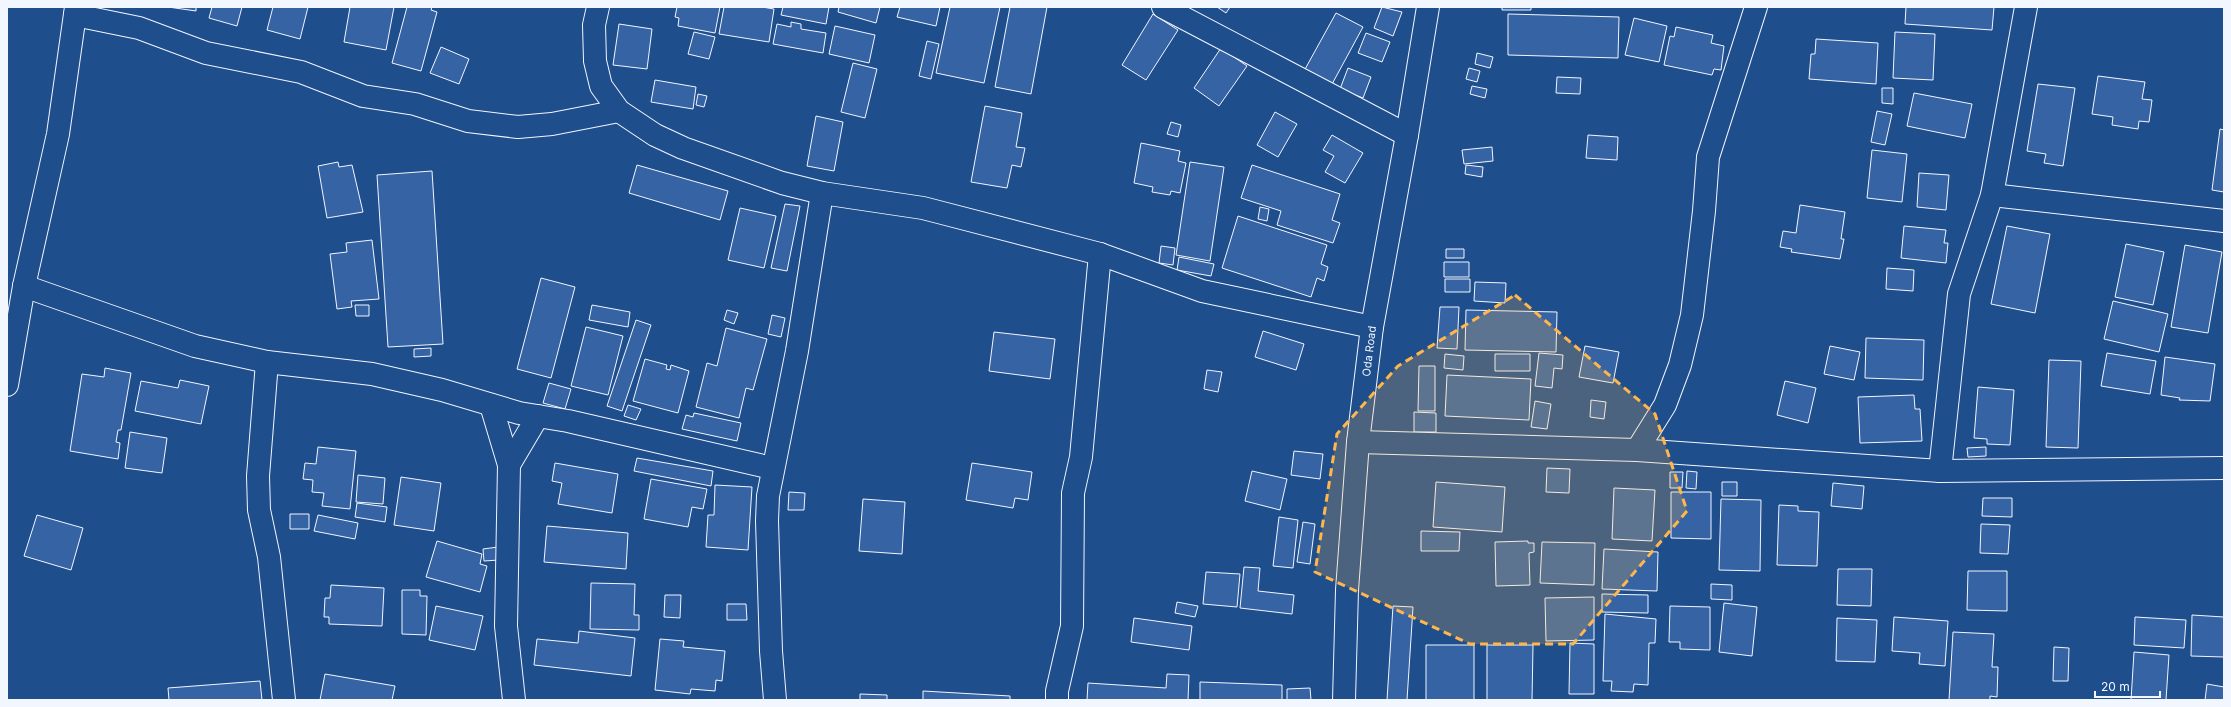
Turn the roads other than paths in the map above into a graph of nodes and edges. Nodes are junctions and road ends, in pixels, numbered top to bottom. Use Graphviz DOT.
graph roads {
  1 [pos="598,7"];
  2 [pos="1163,7"];
  3 [pos="1428,7"];
  4 [pos="1756,7"];
  5 [pos="2026,7"];
  6 [pos="75,11"];
  7 [pos="619,111"];
  8 [pos="1407,135"];
  9 [pos="822,193"];
  10 [pos="1992,195"];
  11 [pos="2224,221"];
  12 [pos="1100,254"];
  13 [pos="24,286"];
  14 [pos="1372,327"];
  15 [pos="267,362"];
  16 [pos="7,385"];
  17 [pos="491,405"];
  18 [pos="538,416"];
  19 [pos="1358,442"];
  20 [pos="1637,450"];
  21 [pos="509,465"];
  22 [pos="772,468"];
  23 [pos="2224,468"];
  24 [pos="1940,470"];
  25 [pos="284,700"];
  26 [pos="514,700"];
  27 [pos="775,700"];
  28 [pos="1057,700"];
  29 [pos="1344,700"];
  1 -- 7 [label="street"];
  2 -- 8 [label="street"];
  3 -- 8 [label="street, Oda Road"];
  4 -- 20 [label="street"];
  5 -- 10 [label="street"];
  6 -- 7 [label="street"];
  6 -- 13 [label="street"];
  7 -- 9 [label="street"];
  8 -- 14 [label="street, Oda Road"];
  9 -- 12 [label="street"];
  9 -- 22 [label="street"];
  10 -- 11 [label="street"];
  10 -- 24 [label="street"];
  12 -- 14 [label="street"];
  12 -- 28 [label="street"];
  13 -- 15 [label="street"];
  13 -- 16 [label="street"];
  14 -- 19 [label="street, Oda Road"];
  15 -- 17 [label="street"];
  15 -- 25 [label="street"];
  17 -- 18 [label="street"];
  17 -- 21 [label="street"];
  18 -- 21 [label="street"];
  18 -- 22 [label="street"];
  19 -- 20 [label="street"];
  19 -- 29 [label="street, Oda Road"];
  20 -- 24 [label="street"];
  21 -- 26 [label="street"];
  22 -- 27 [label="street"];
  23 -- 24 [label="street"];
}
